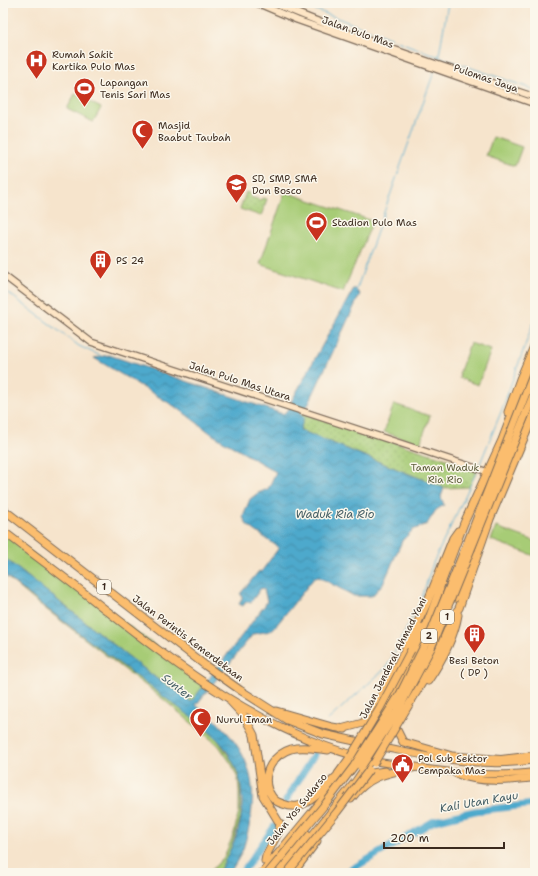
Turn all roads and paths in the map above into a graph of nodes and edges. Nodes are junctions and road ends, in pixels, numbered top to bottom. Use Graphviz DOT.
graph roads {
  1 [pos="256,3"];
  2 [pos="273,3"];
  3 [pos="432,65"];
  4 [pos="441,68"];
  5 [pos="535,97"];
  6 [pos="535,104"];
  7 [pos="3,275"];
  8 [pos="535,344"];
  9 [pos="535,354"];
  10 [pos="535,370"];
  11 [pos="535,391"];
  12 [pos="535,412"];
  13 [pos="499,445"];
  14 [pos="486,471"];
  15 [pos="3,509"];
  16 [pos="464,523"];
  17 [pos="3,531"];
  18 [pos="478,554"];
  19 [pos="440,589"];
  20 [pos="459,608"];
  21 [pos="420,692"];
  22 [pos="220,693"];
  23 [pos="409,700"];
  24 [pos="266,707"];
  25 [pos="404,708"];
  26 [pos="381,718"];
  27 [pos="394,724"];
  28 [pos="341,729"];
  29 [pos="365,744"];
  30 [pos="319,745"];
  31 [pos="380,747"];
  32 [pos="368,752"];
  33 [pos="449,755"];
  34 [pos="535,755"];
  35 [pos="354,756"];
  36 [pos="438,758"];
  37 [pos="535,760"];
  38 [pos="372,762"];
  39 [pos="417,768"];
  40 [pos="401,770"];
  41 [pos="449,772"];
  42 [pos="535,772"];
  43 [pos="337,776"];
  44 [pos="535,778"];
  45 [pos="356,781"];
  46 [pos="268,859"];
  47 [pos="256,873"];
  48 [pos="262,873"];
  49 [pos="268,873"];
  50 [pos="275,873"];
  51 [pos="282,873"];
  52 [pos="287,873"];
  53 [pos="293,873"];
  1 -- 3 [label="street, Jalan Pulo Mas"];
  2 -- 3 [label="street, Jalan Pulo Mas"];
  3 -- 4 [label="street, Pulomas Jaya"];
  4 -- 5 [label="street, Pulomas Jaya"];
  4 -- 6 [label="street, Pulomas Jaya"];
  7 -- 14 [label="street, Jalan Pulo Mas Utara"];
  8 -- 13 [label="highway"];
  9 -- 13 [label="highway, Jalan Jenderal Ahmad Yani / 1"];
  10 -- 49 [label="highway, 2, bridge"];
  11 -- 50 [label="highway, 2, bridge"];
  12 -- 18 [label="highway, 1"];
  13 -- 14 [label="highway, Jalan Jenderal Ahmad Yani / 1"];
  14 -- 16 [label="highway, Jalan Jenderal Ahmad Yani / 1"];
  15 -- 24 [label="highway, Jalan Perintis Kemerdekaan / 1"];
  16 -- 19 [label="highway, Jalan Jenderal Ahmad Yani / 1"];
  16 -- 28 [label="highway"];
  17 -- 22 [label="highway, 1"];
  18 -- 20 [label="highway, 1"];
  18 -- 23 [label="highway, 1"];
  19 -- 26 [label="highway, Jalan Jenderal Ahmad Yani / 1"];
  19 -- 35 [label="highway, Jalan Jenderal Ahmad Yani / 1, bridge"];
  20 -- 21 [label="highway"];
  20 -- 38 [label="highway, 1, bridge"];
  21 -- 23 [label="highway"];
  21 -- 25 [label="highway"];
  22 -- 30 [label="highway, 1"];
  22 -- 46 [label="highway"];
  23 -- 25 [label="highway, 1"];
  24 -- 28 [label="highway"];
  24 -- 29 [label="highway, Jalan Perintis Kemerdekaan / 1"];
  25 -- 27 [label="highway, 1"];
  26 -- 28 [label="highway"];
  26 -- 29 [label="highway, Jalan Jenderal Ahmad Yani / 1"];
  27 -- 31 [label="highway, 1"];
  27 -- 33 [label="highway"];
  29 -- 31 [label="highway, Jalan Perintis Kemerdekaan / 1"];
  29 -- 32 [label="highway"];
  29 -- 35 [label="highway, Jalan Jenderal Ahmad Yani / 1"];
  30 -- 35 [label="highway"];
  30 -- 43 [label="highway"];
  31 -- 32 [label="highway"];
  31 -- 36 [label="main road"];
  31 -- 38 [label="highway, 1"];
  32 -- 35 [label="highway"];
  32 -- 38 [label="highway"];
  33 -- 34 [label="main road"];
  33 -- 36 [label="main road"];
  35 -- 38 [label="highway"];
  35 -- 43 [label="highway, Jalan Yos Sudarso / 1"];
  35 -- 48 [label="highway, Jalan Yos Sudarso / 1"];
  36 -- 37 [label="main road"];
  38 -- 39 [label="main road"];
  38 -- 45 [label="highway, 1"];
  38 -- 52 [label="highway, 1, bridge"];
  39 -- 40 [label="highway"];
  39 -- 41 [label="main road"];
  40 -- 45 [label="highway"];
  40 -- 53 [label="highway"];
  41 -- 42 [label="main road"];
  41 -- 44 [label="main road"];
  43 -- 46 [label="highway, Jalan Yos Sudarso / 1"];
  45 -- 51 [label="highway, 1"];
  46 -- 47 [label="highway, Jalan Yos Sudarso / 1"];
}
